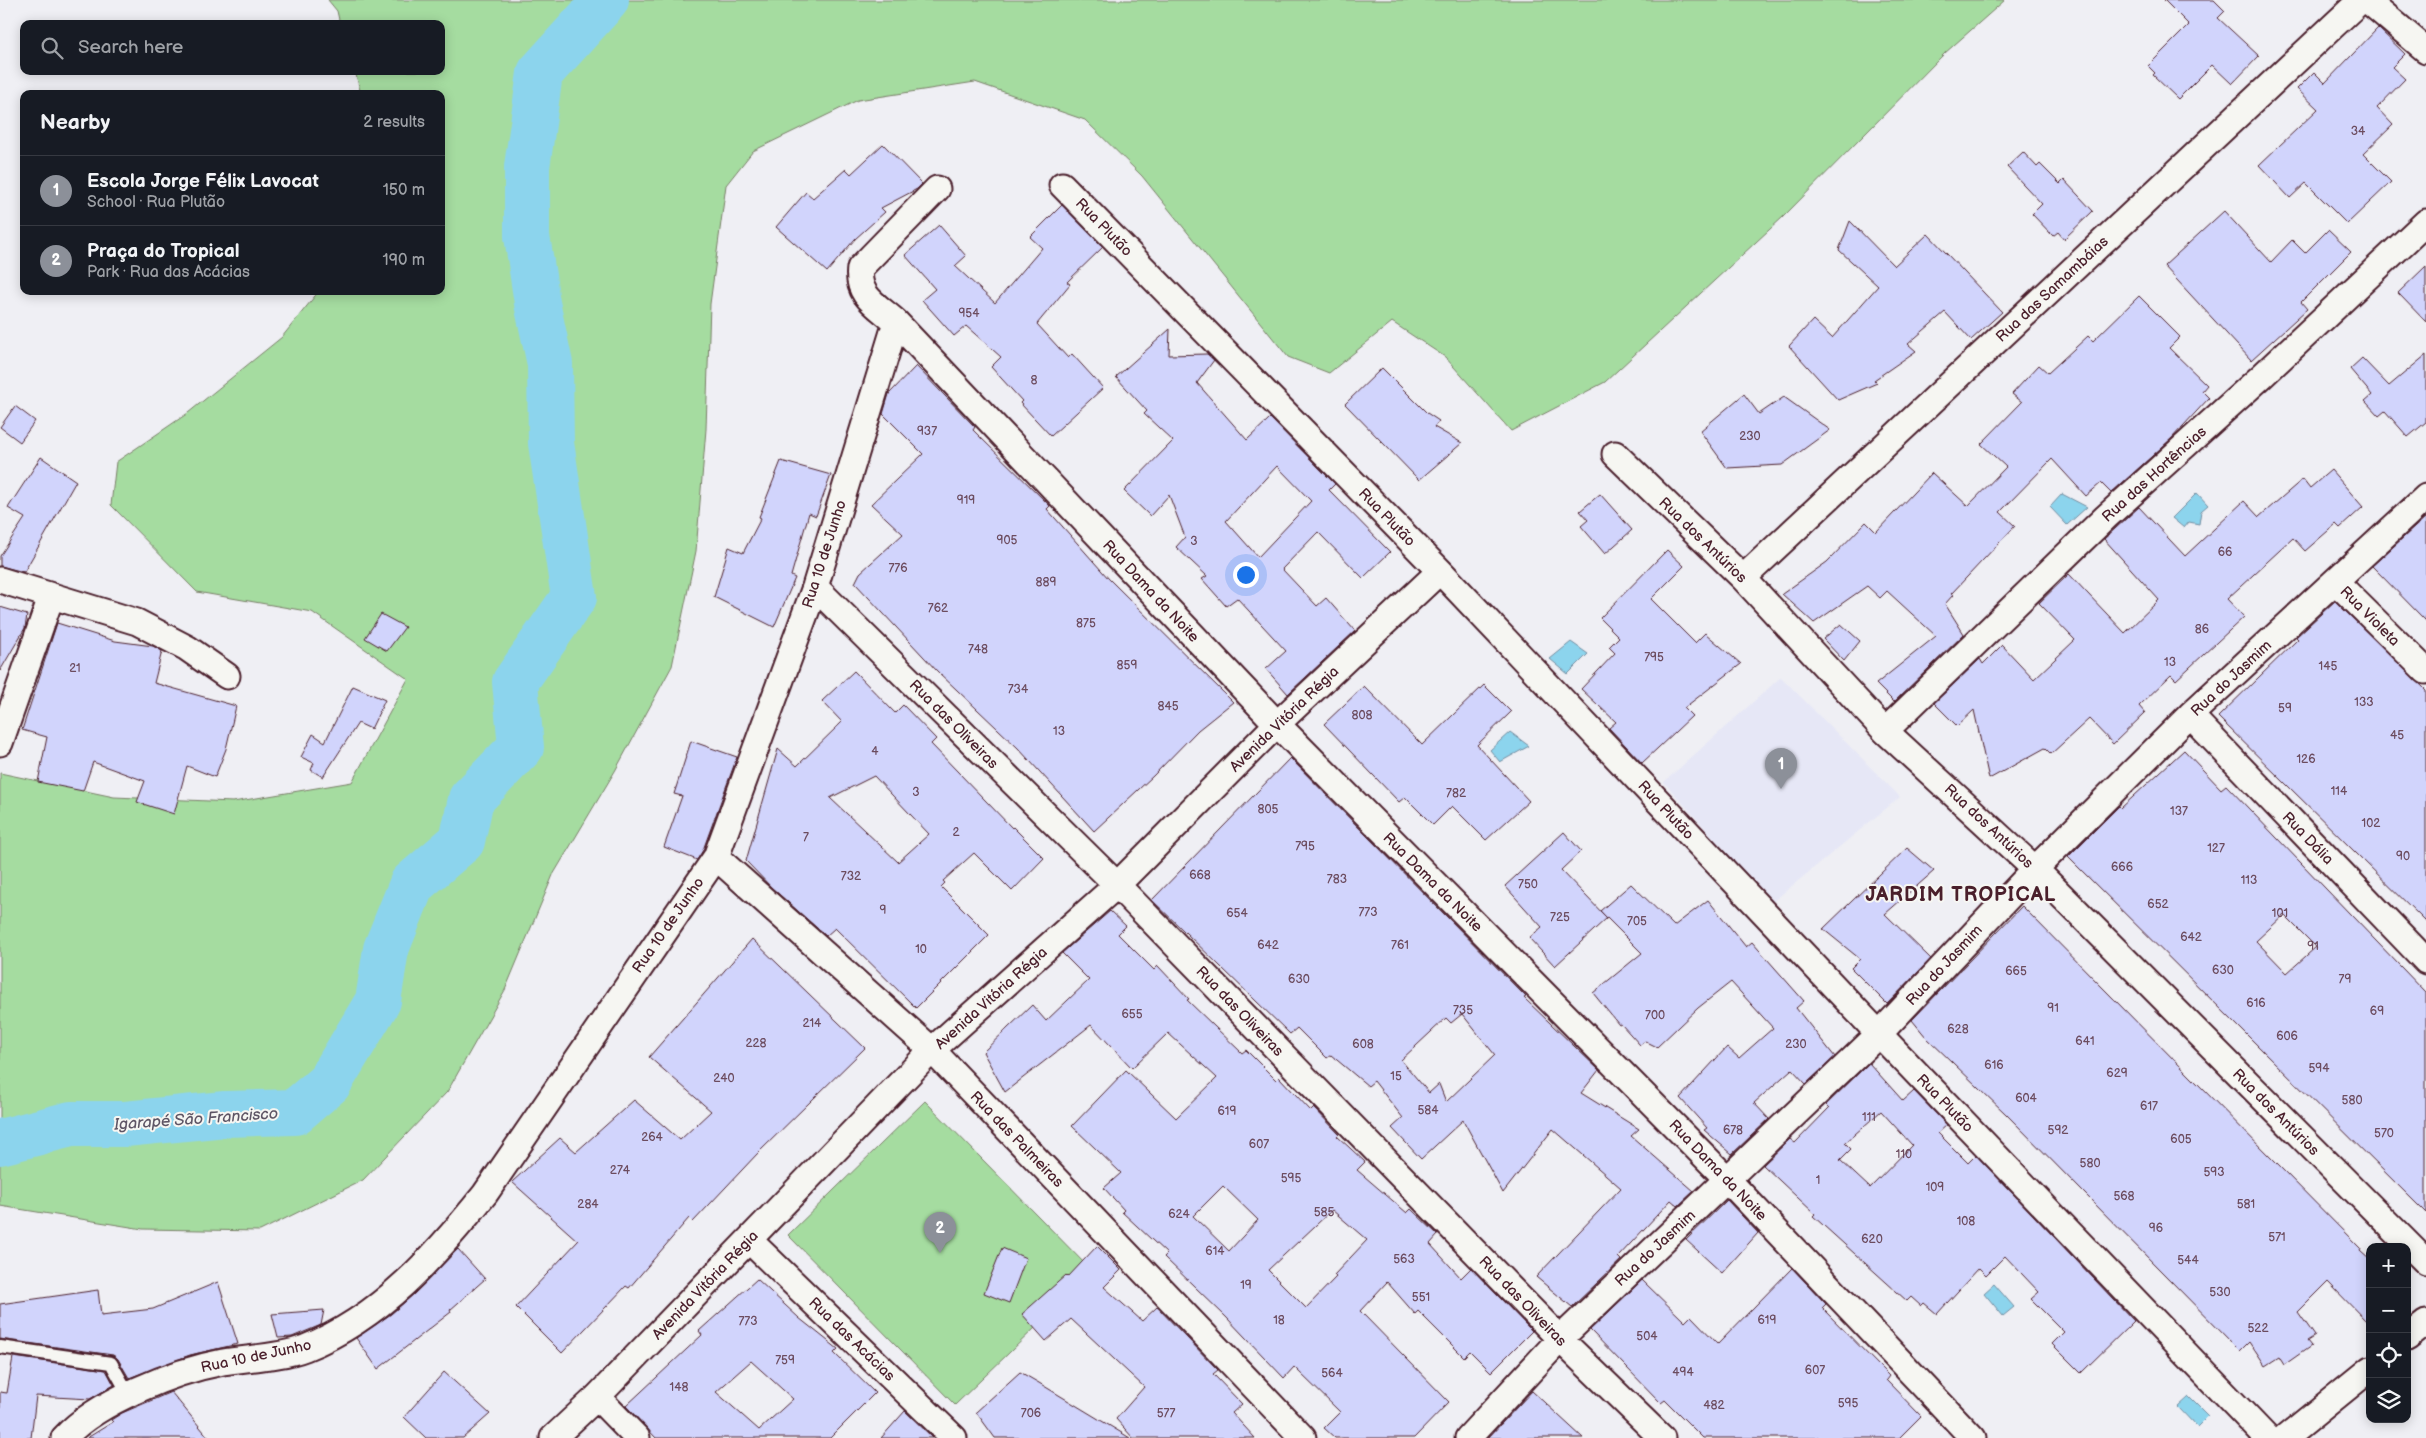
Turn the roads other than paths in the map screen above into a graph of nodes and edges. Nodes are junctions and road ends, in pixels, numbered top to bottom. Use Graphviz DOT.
graph roads {
  1 [pos="2361,0"];
  2 [pos="2367,0"];
  3 [pos="2426,50"];
  4 [pos="1062,185"];
  5 [pos="937,189"];
  6 [pos="2426,222"];
  7 [pos="896,322"];
  8 [pos="1615,454"];
  9 [pos="2426,497"];
  10 [pos="1440,571"];
  11 [pos="1743,578"];
  12 [pos="0,580"];
  13 [pos="2336,582"];
  14 [pos="815,587"];
  15 [pos="52,597"];
  16 [pos="2426,671"];
  17 [pos="227,676"];
  18 [pos="2190,715"];
  19 [pos="1277,724"];
  20 [pos="1886,731"];
  21 [pos="0,743"];
  22 [pos="716,857"];
  23 [pos="2035,869"];
  24 [pos="1117,885"];
  25 [pos="2426,961"];
  26 [pos="1879,1034"];
  27 [pos="932,1050"];
  28 [pos="1728,1180"];
  29 [pos="749,1240"];
  30 [pos="2426,1262"];
  31 [pos="2426,1323"];
  32 [pos="2411,1335"];
  33 [pos="1560,1339"];
  34 [pos="0,1347"];
  35 [pos="2366,1372"];
  36 [pos="129,1395"];
  37 [pos="597,1396"];
  38 [pos="64,1438"];
  39 [pos="553,1438"];
  40 [pos="637,1438"];
  41 [pos="954,1438"];
  42 [pos="1303,1438"];
  43 [pos="1468,1438"];
  44 [pos="1662,1438"];
  45 [pos="1974,1438"];
  46 [pos="2267,1438"];
  47 [pos="2285,1438"];
  1 -- 11 [label="street, Rua das Samambáias"];
  2 -- 3 [label="street"];
  4 -- 10 [label="street, Rua Plutão"];
  5 -- 7 [label="street"];
  6 -- 20 [label="street, Rua das Hortências"];
  7 -- 14 [label="street, Rua 10 de Junho"];
  7 -- 19 [label="street, Rua Dama da Noite"];
  8 -- 11 [label="street, Rua dos Antúrios"];
  9 -- 13 [label="street, Rua do Jasmim"];
  10 -- 19 [label="street, Avenida Vitória Régia"];
  10 -- 26 [label="street, Rua Plutão"];
  11 -- 20 [label="street, Rua dos Antúrios"];
  12 -- 15 [label="street"];
  13 -- 16 [label="street, Rua Violeta"];
  13 -- 18 [label="street, Rua do Jasmim"];
  14 -- 22 [label="street, Rua 10 de Junho"];
  14 -- 24 [label="street, Rua das Oliveiras"];
  15 -- 17 [label="street"];
  15 -- 21 [label="street"];
  18 -- 23 [label="street, Rua do Jasmim"];
  18 -- 25 [label="street, Rua Dália"];
  19 -- 24 [label="street, Avenida Vitória Régia"];
  19 -- 28 [label="street, Rua Dama da Noite"];
  20 -- 23 [label="street, Rua dos Antúrios"];
  22 -- 27 [label="street, Rua das Palmeiras"];
  22 -- 36 [label="street, Rua 10 de Junho"];
  23 -- 26 [label="street, Rua do Jasmim"];
  23 -- 30 [label="street, Rua dos Antúrios"];
  24 -- 27 [label="street, Avenida Vitória Régia"];
  24 -- 33 [label="street, Rua das Oliveiras"];
  26 -- 28 [label="street, Rua do Jasmim"];
  26 -- 46 [label="street, Rua Plutão"];
  27 -- 29 [label="street, Avenida Vitória Régia"];
  27 -- 42 [label="street, Rua das Palmeiras"];
  28 -- 33 [label="street, Rua do Jasmim"];
  28 -- 45 [label="street, Rua Dama da Noite"];
  29 -- 37 [label="street, Avenida Vitória Régia"];
  29 -- 41 [label="street, Rua das Acácias"];
  31 -- 32 [label="street"];
  33 -- 43 [label="street, Rua do Jasmim"];
  33 -- 44 [label="street, Rua das Oliveiras"];
  34 -- 36 [label="lane"];
  35 -- 47 [label="street"];
  36 -- 38 [label="street, Rua 10 de Junho"];
  37 -- 39 [label="street, Avenida Vitória Régia"];
  37 -- 40 [label="street"];
}
